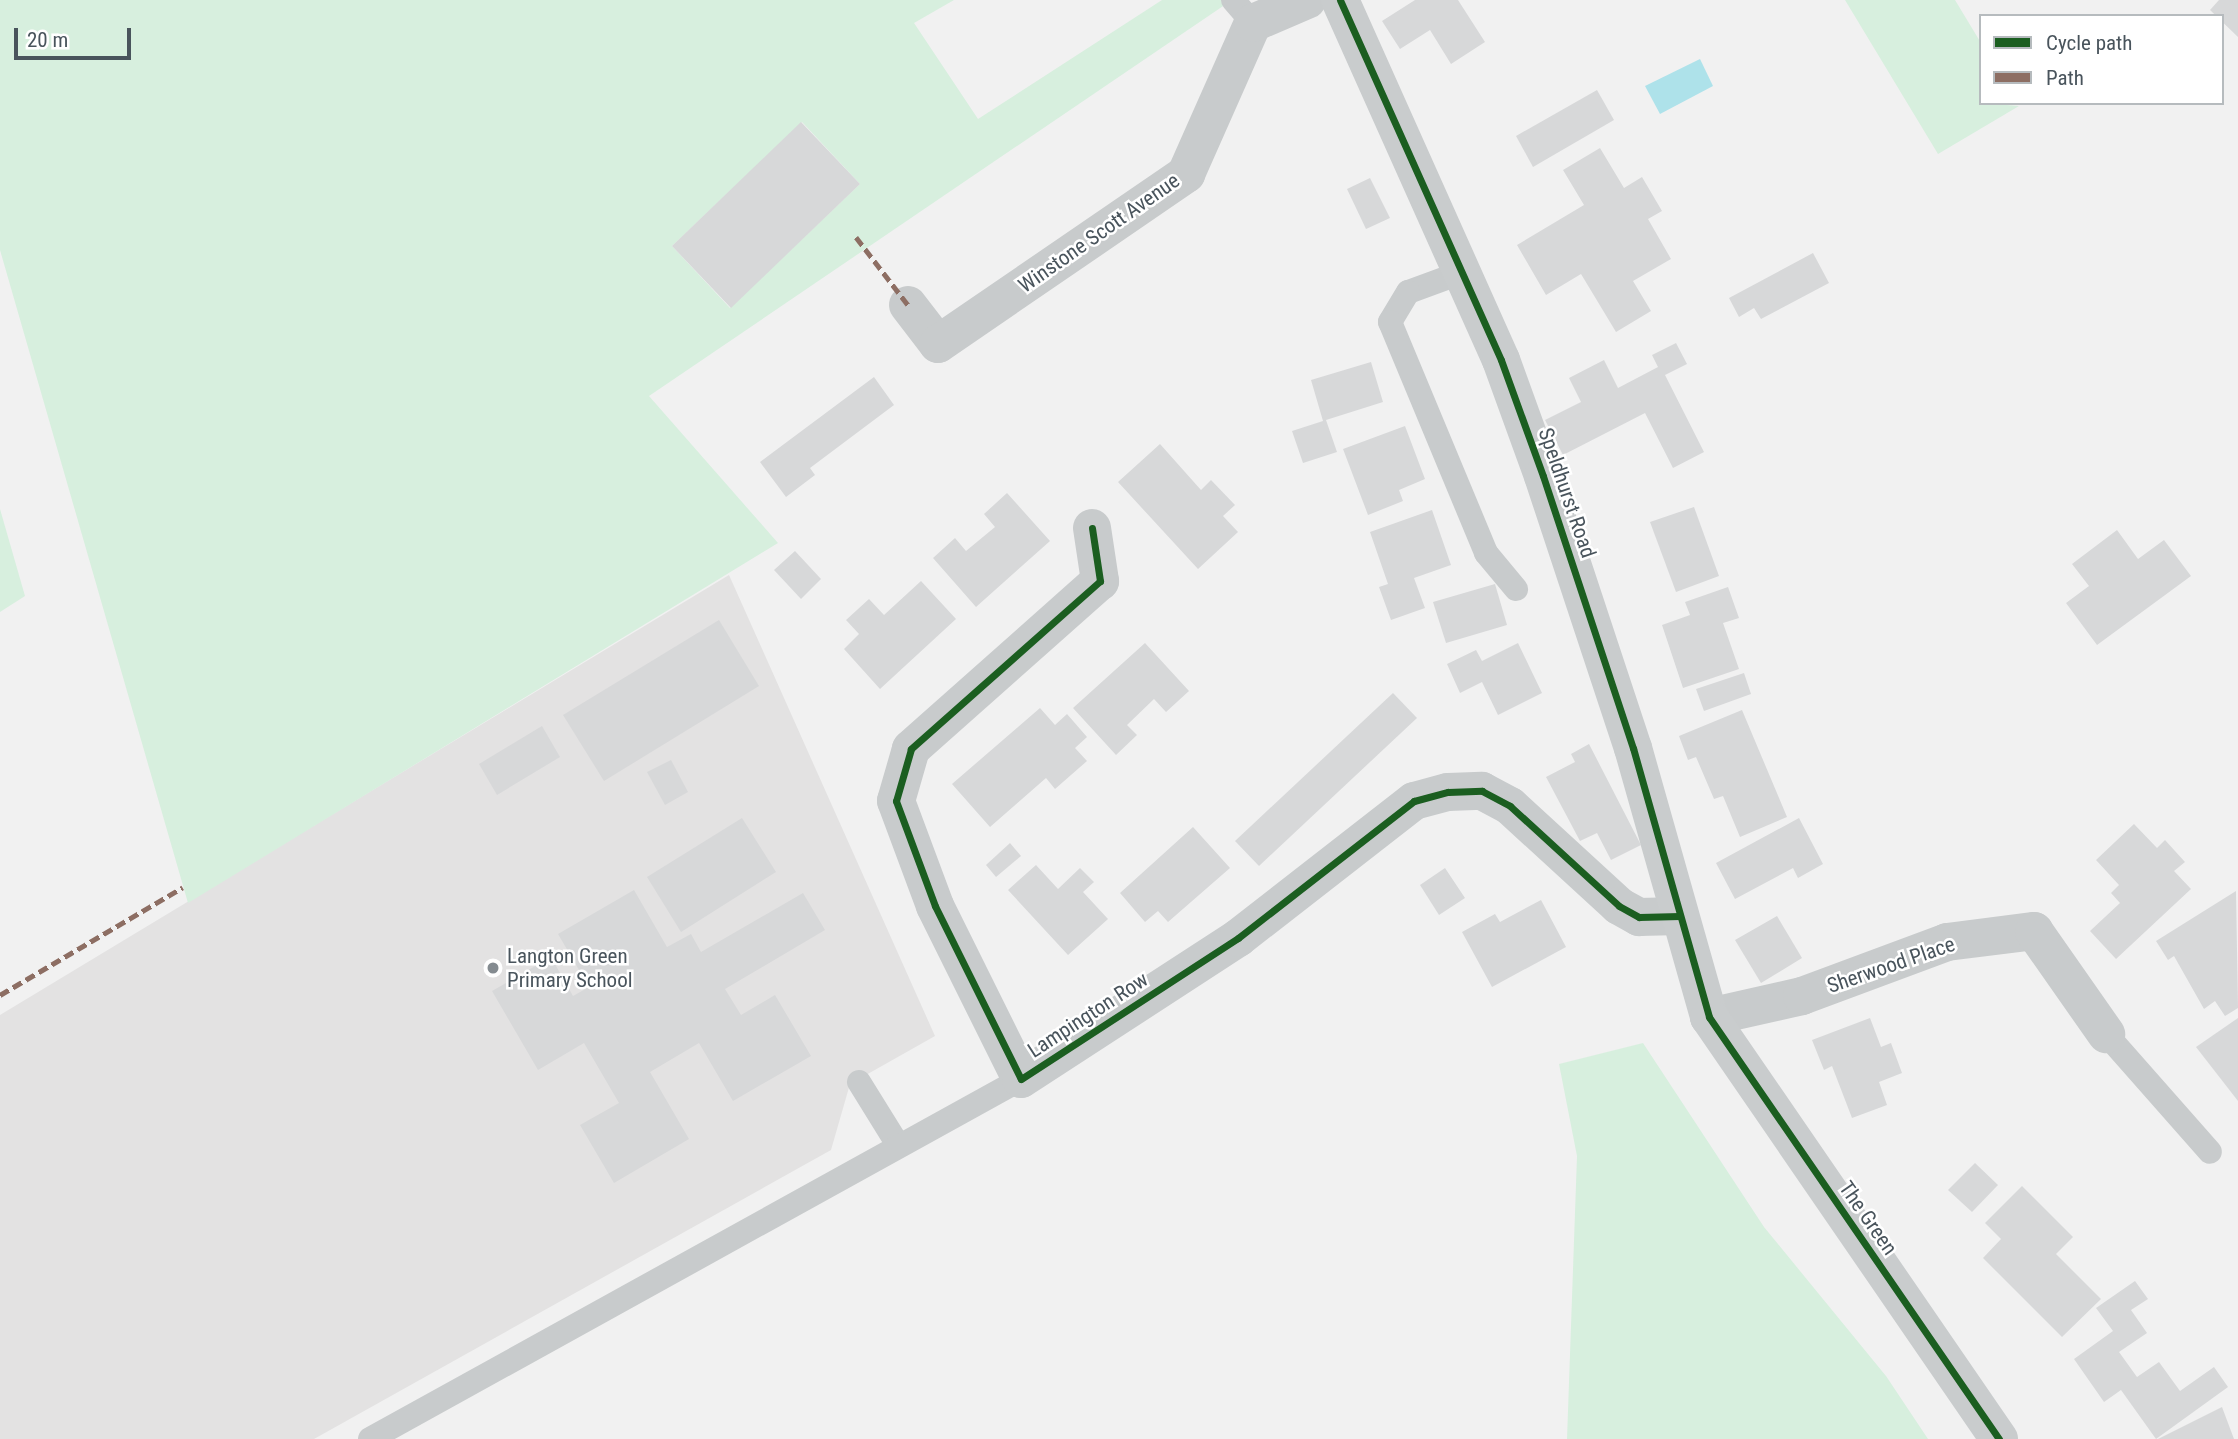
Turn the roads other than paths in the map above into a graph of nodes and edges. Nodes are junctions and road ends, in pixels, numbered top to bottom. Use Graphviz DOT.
graph roads {
  1 [pos="1307,0"];
  2 [pos="1340,0"];
  3 [pos="1243,12"];
  4 [pos="1460,273"];
  5 [pos="908,305"];
  6 [pos="1092,528"];
  7 [pos="1516,589"];
  8 [pos="1681,916"];
  9 [pos="1709,1017"];
  10 [pos="2106,1034"];
  11 [pos="1021,1079"];
  12 [pos="859,1082"];
  13 [pos="898,1145"];
  14 [pos="2210,1152"];
  15 [pos="370,1439"];
  16 [pos="1999,1439"];
  1 -- 3 [label="street, Winstone Scott Avenue"];
  2 -- 4 [label="street, Speldhurst Road"];
  3 -- 5 [label="street, Winstone Scott Avenue"];
  4 -- 7 [label="lane"];
  4 -- 8 [label="street, Speldhurst Road"];
  6 -- 11 [label="street, Lampington Row"];
  8 -- 9 [label="street, Speldhurst Road"];
  8 -- 11 [label="street, Lampington Row"];
  9 -- 10 [label="street, Sherwood Place"];
  9 -- 16 [label="street, The Green"];
  10 -- 14 [label="lane"];
  11 -- 13 [label="lane"];
  12 -- 13 [label="lane"];
  13 -- 15 [label="lane"];
}
